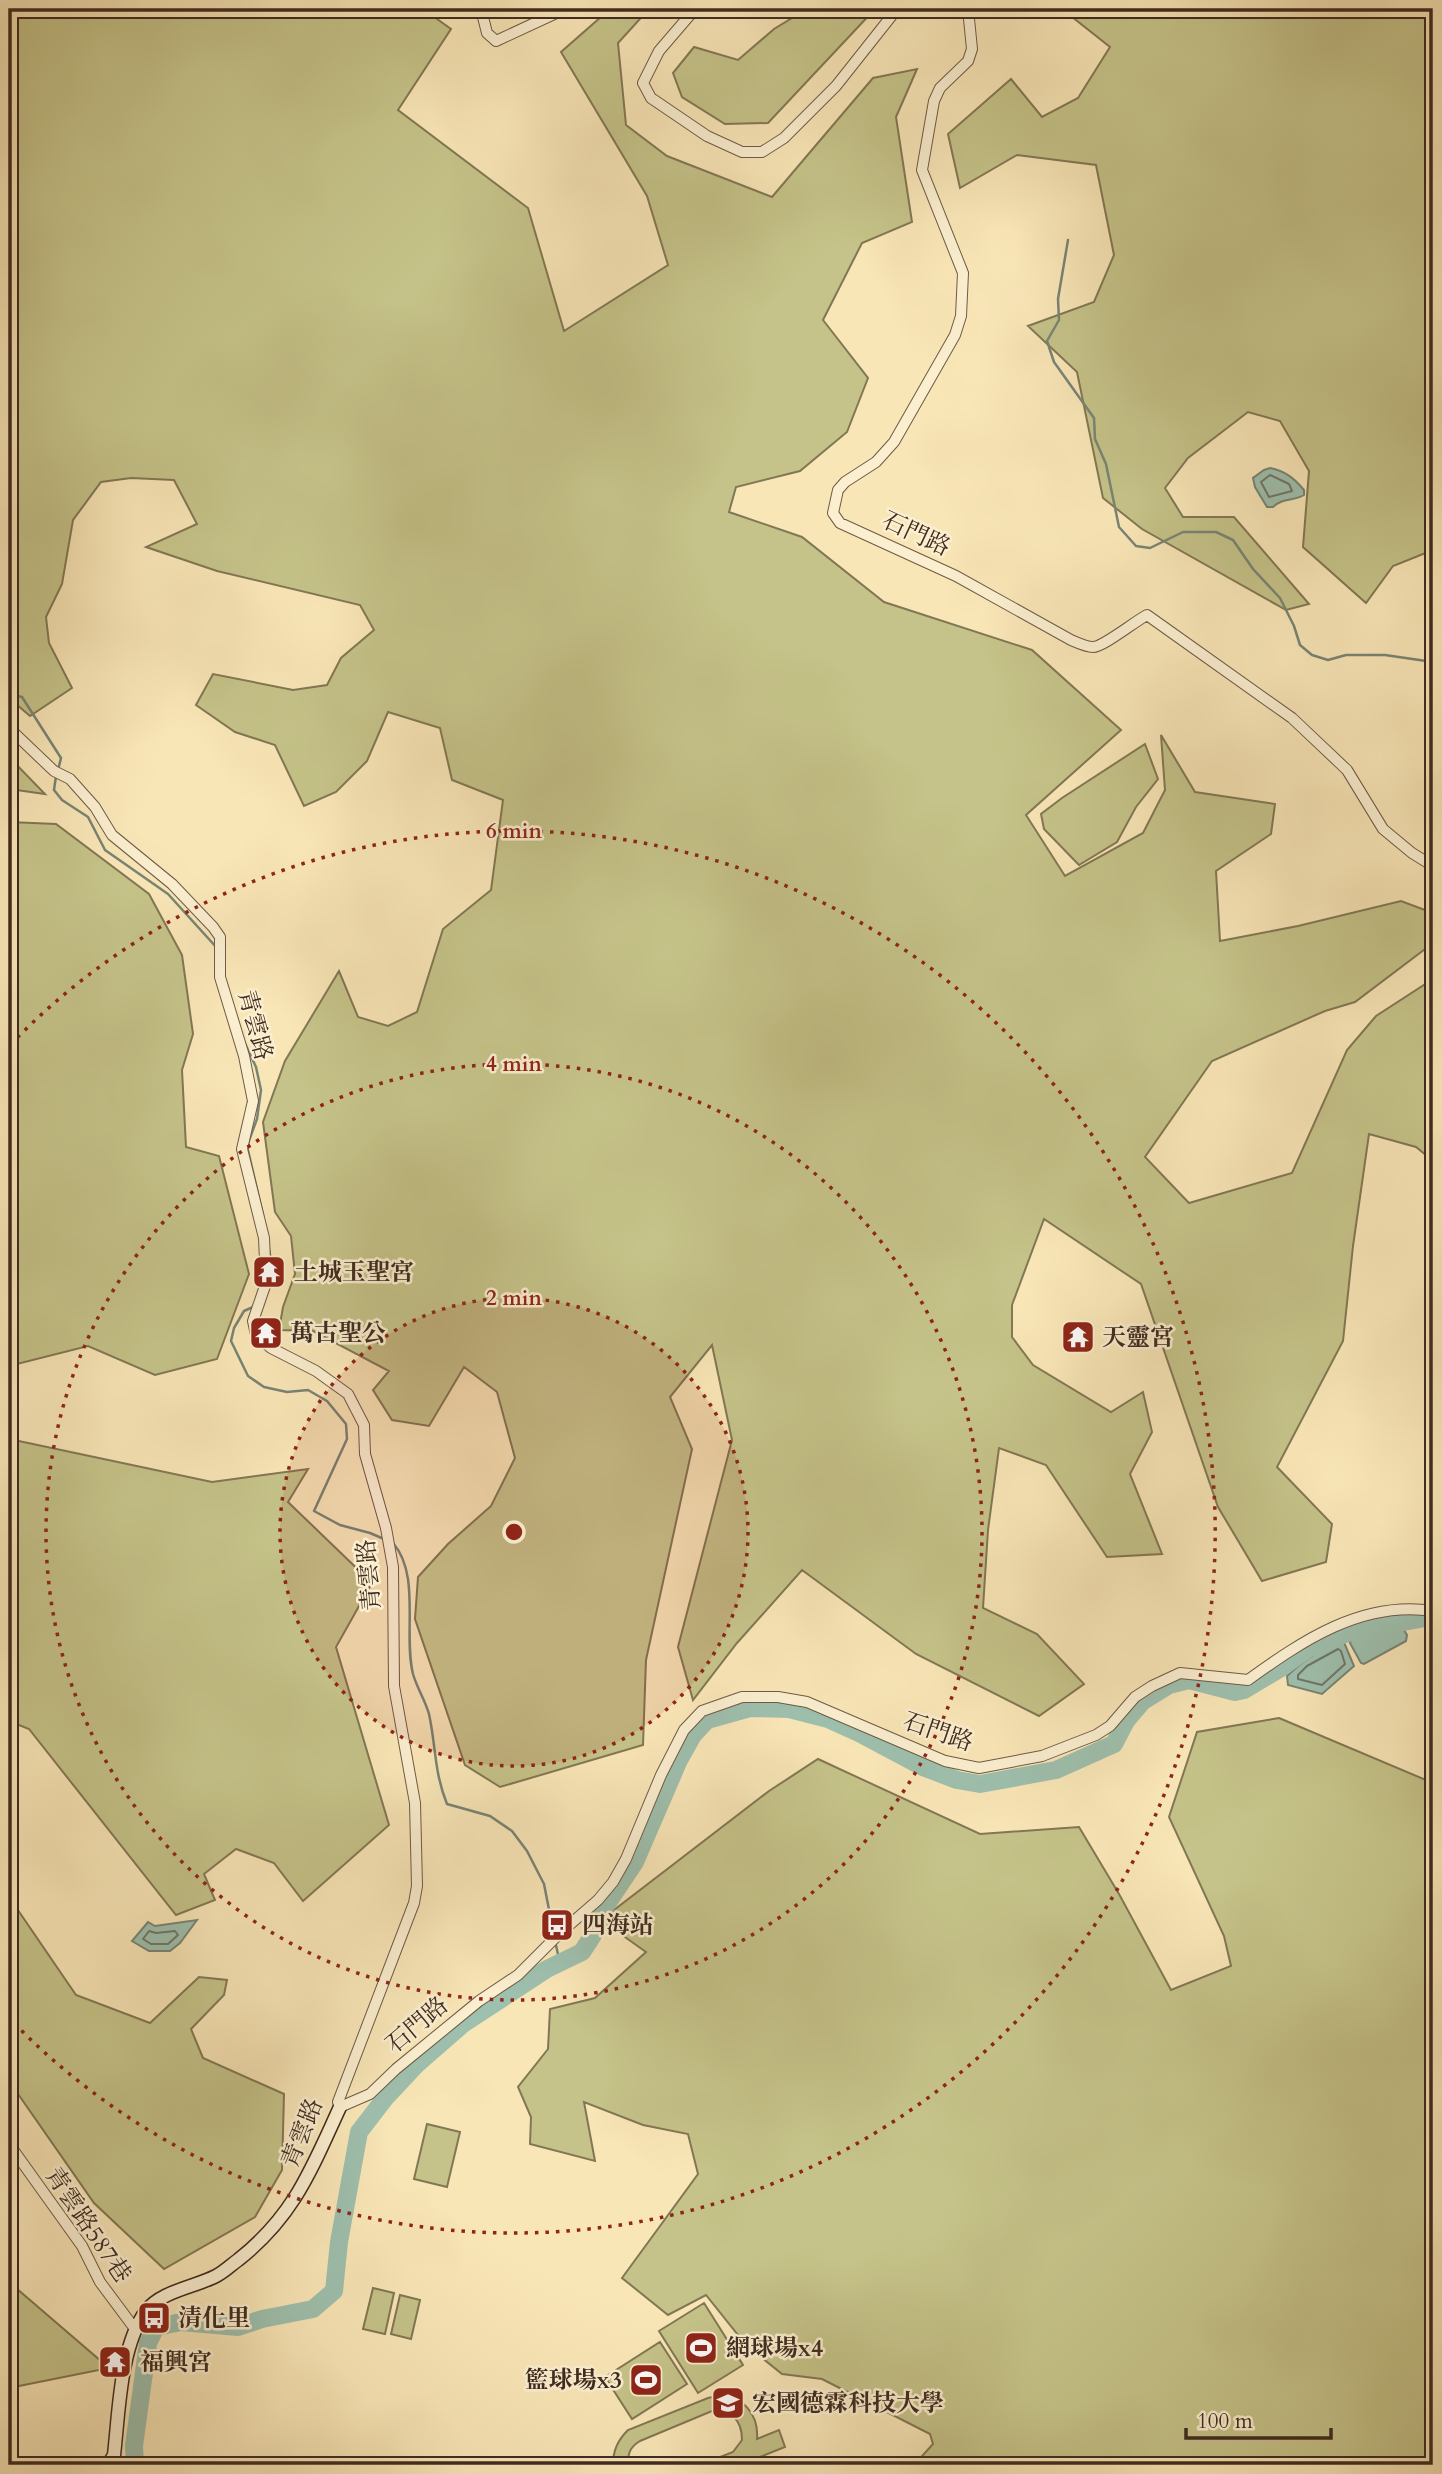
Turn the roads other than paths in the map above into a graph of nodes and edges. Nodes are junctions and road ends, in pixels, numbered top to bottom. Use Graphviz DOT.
graph roads {
  1 [pos="481,9"];
  2 [pos="565,9"];
  3 [pos="695,9"];
  4 [pos="897,9"];
  5 [pos="968,9"];
  6 [pos="9,728"];
  7 [pos="1433,866"];
  8 [pos="1433,1611"];
  9 [pos="340,2107"];
  10 [pos="9,2144"];
  11 [pos="135,2329"];
  12 [pos="108,2465"];
  1 -- 2 [label="street"];
  3 -- 4 [label="street"];
  5 -- 7 [label="street, 石門路"];
  6 -- 9 [label="street, 青雲路"];
  8 -- 9 [label="street, 石門路"];
  9 -- 11 [label="street, 青雲路"];
  10 -- 11 [label="street, 青雲路587巷"];
  11 -- 12 [label="street, 青雲路"];
}
